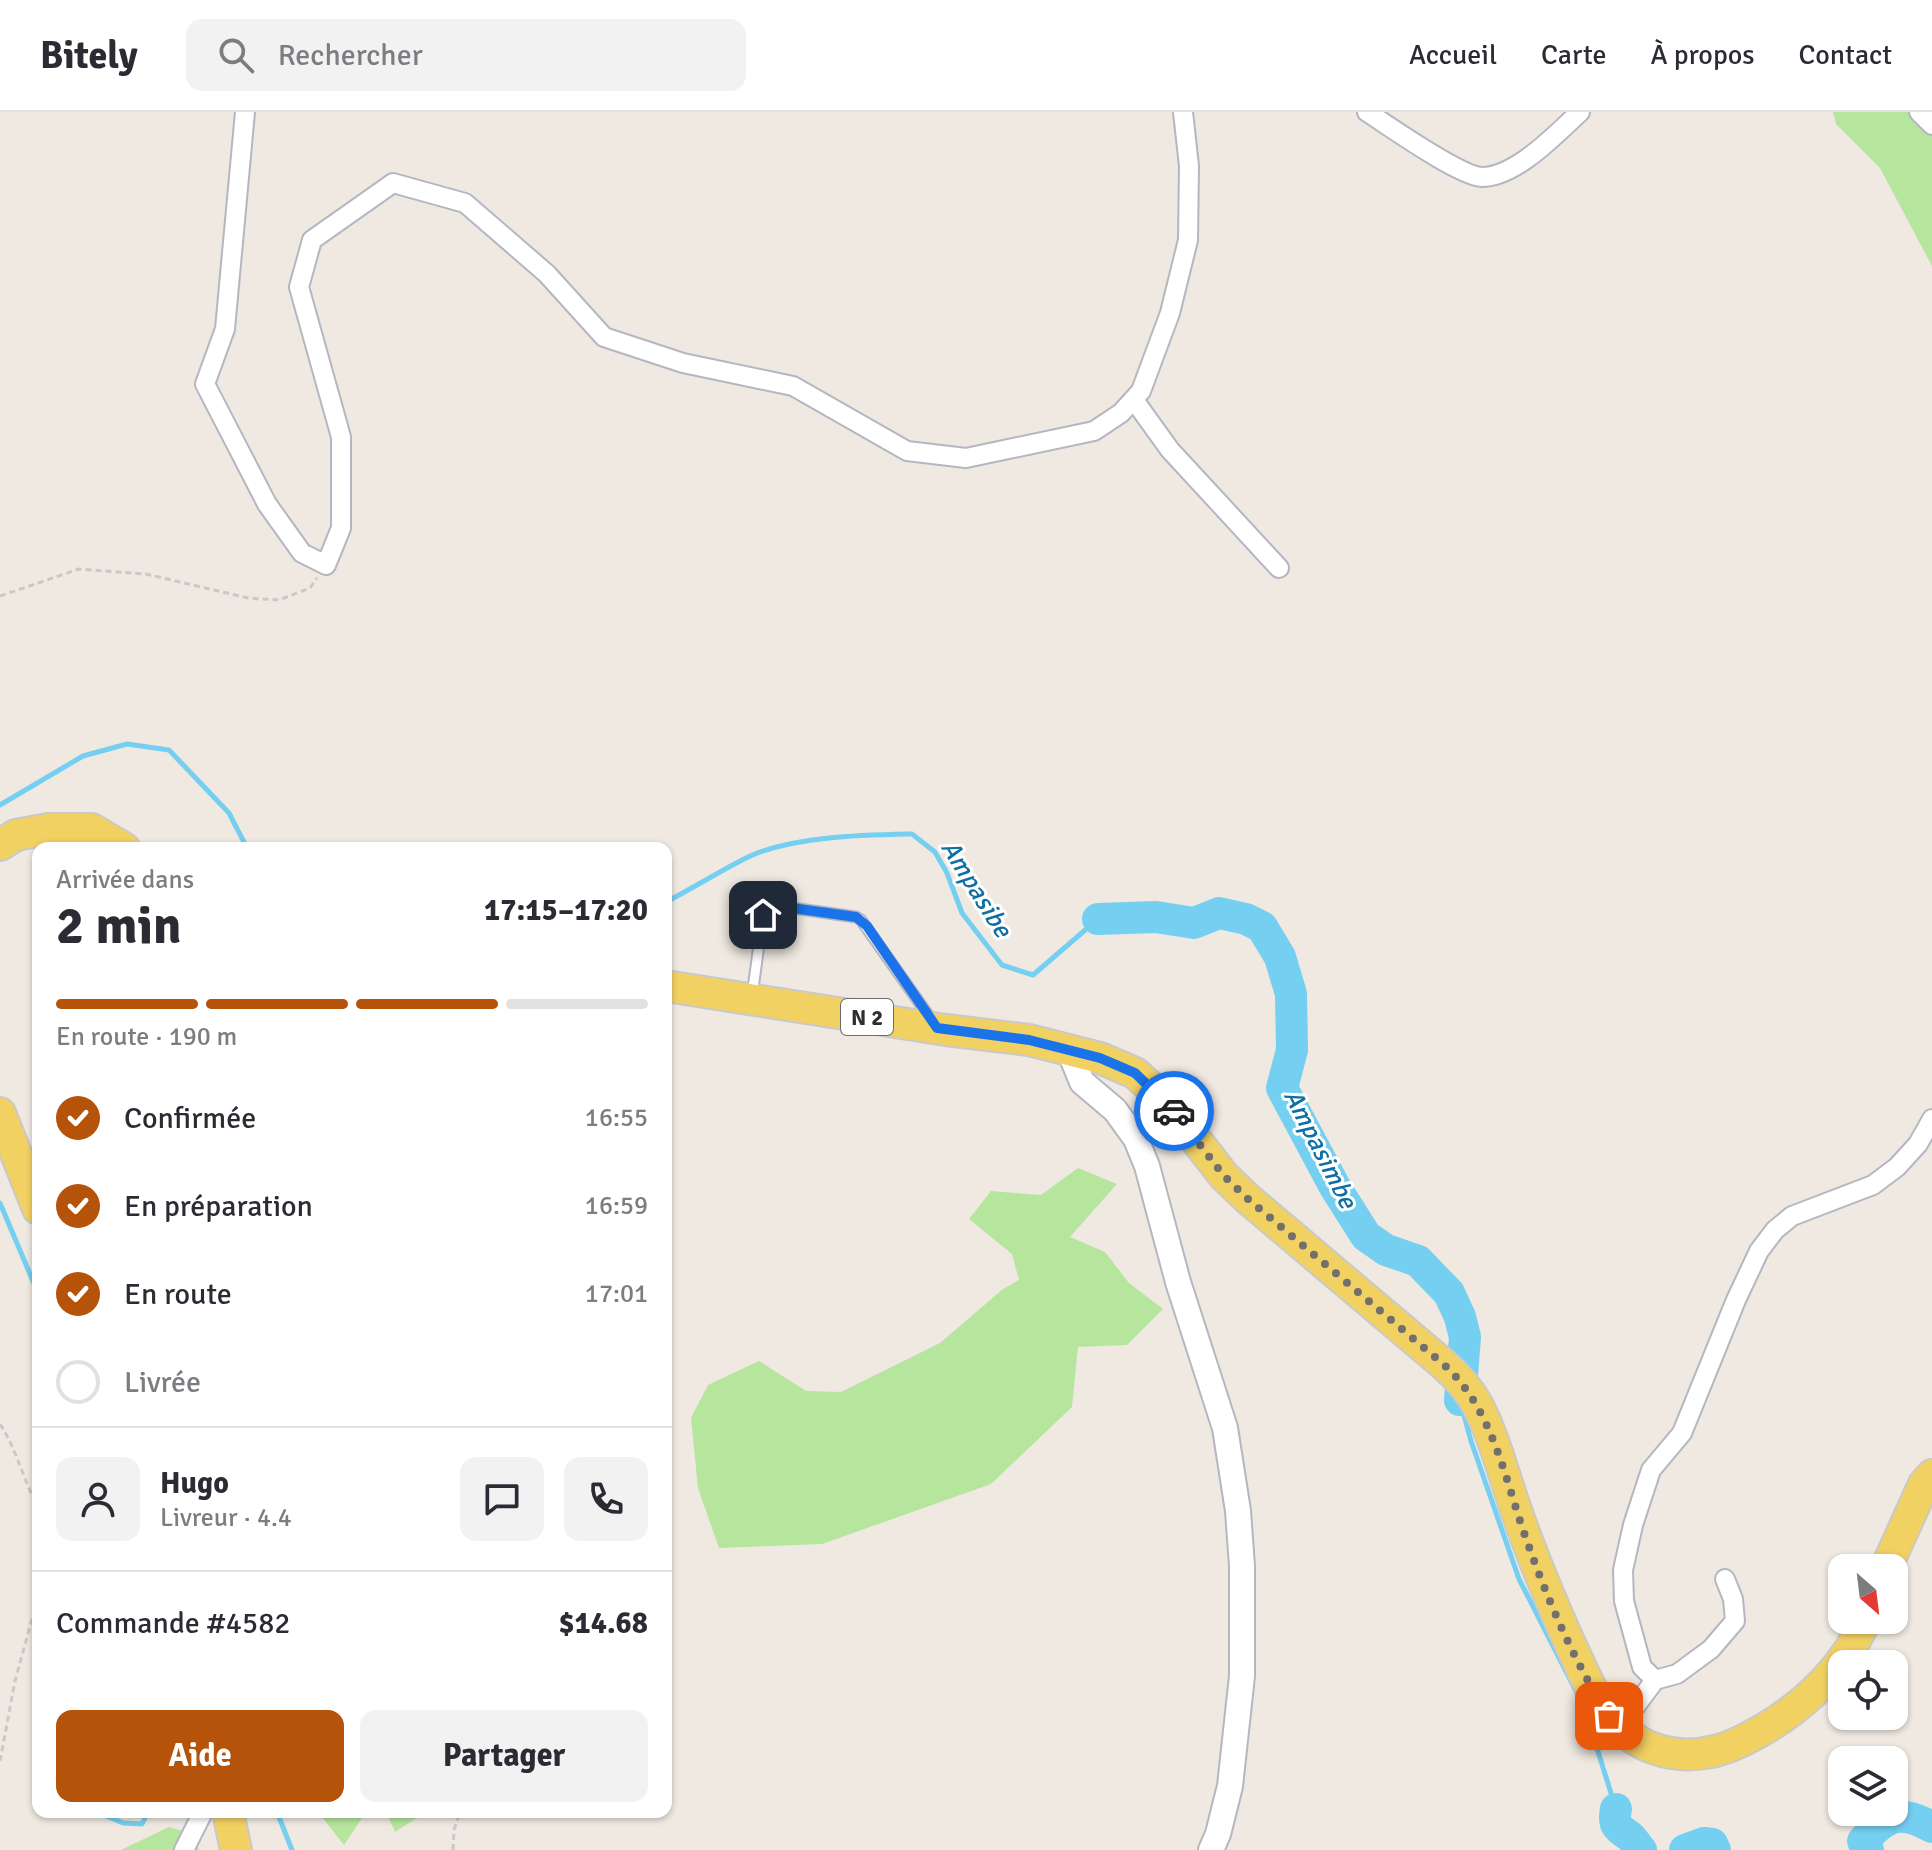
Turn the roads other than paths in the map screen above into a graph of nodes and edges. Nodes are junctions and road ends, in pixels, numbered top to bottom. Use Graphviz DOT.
graph roads {
  1 [pos="245,112"];
  2 [pos="1183,112"];
  3 [pos="1367,112"];
  4 [pos="1580,112"];
  5 [pos="1919,112"];
  6 [pos="1932,125"];
  7 [pos="1134,400"];
  8 [pos="1279,568"];
  9 [pos="114,842"];
  10 [pos="0,845"];
  11 [pos="672,987"];
  12 [pos="751,999"];
  13 [pos="937,1028"];
  14 [pos="1068,1048"];
  15 [pos="0,1113"];
  16 [pos="1932,1119"];
  17 [pos="1925,1141"];
  18 [pos="32,1194"];
  19 [pos="1932,1475"];
  20 [pos="1892,1554"];
  21 [pos="1725,1579"];
  22 [pos="1857,1634"];
  23 [pos="1655,1680"];
  24 [pos="1620,1727"];
  25 [pos="200,1818"];
  26 [pos="184,1850"];
  27 [pos="1211,1850"];
  1 -- 7 [label="street"];
  2 -- 7 [label="street"];
  3 -- 4 [label="street"];
  5 -- 6 [label="street"];
  7 -- 8 [label="street"];
  9 -- 10 [label="main road"];
  11 -- 12 [label="main road, N 2"];
  12 -- 13 [label="main road, N 2"];
  12 -- 13 [label="lane"];
  13 -- 14 [label="main road, N 2"];
  14 -- 24 [label="main road, N 2"];
  14 -- 27 [label="street"];
  15 -- 18 [label="main road"];
  16 -- 17 [label="street"];
  17 -- 23 [label="street"];
  19 -- 20 [label="main road"];
  21 -- 23 [label="street"];
  22 -- 24 [label="main road, N 2"];
  23 -- 24 [label="street"];
  25 -- 26 [label="street"];
}
